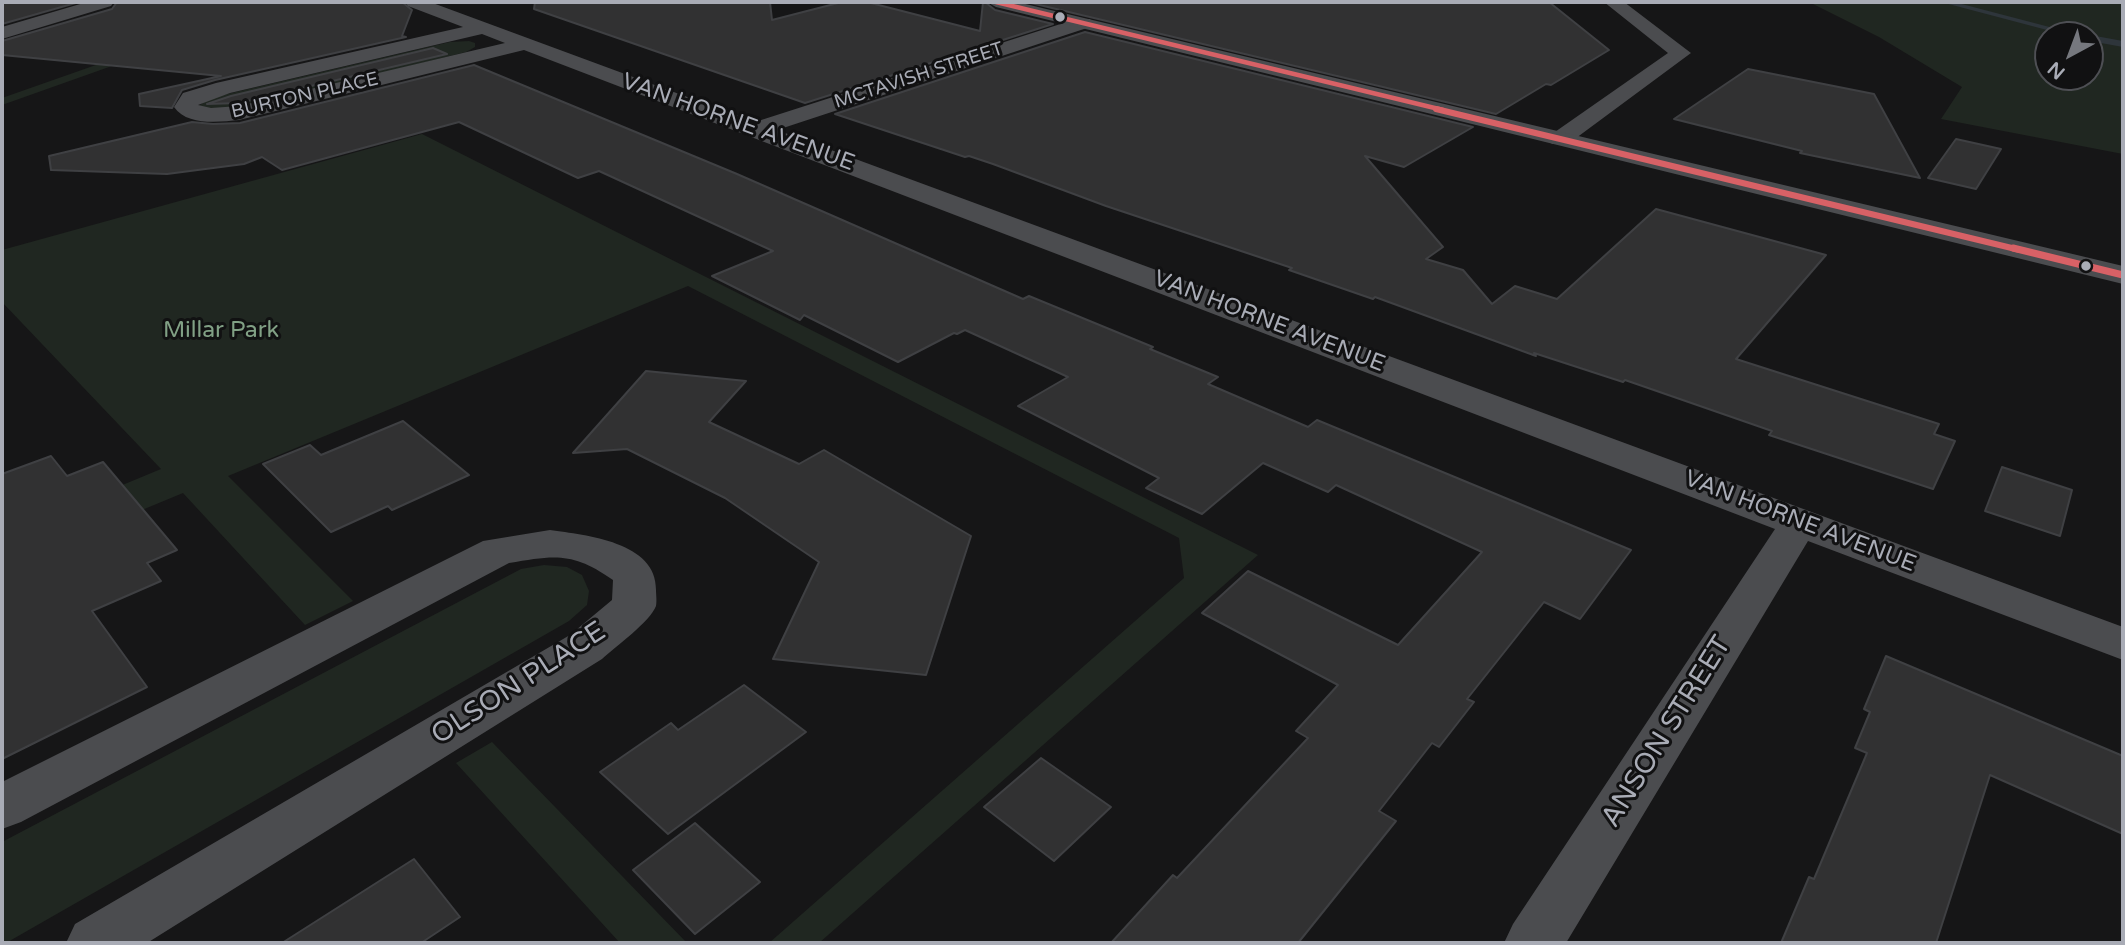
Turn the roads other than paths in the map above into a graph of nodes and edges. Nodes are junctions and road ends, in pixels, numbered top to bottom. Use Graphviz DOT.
graph roads {
  1 [pos="105,2"];
  2 [pos="414,2"];
  3 [pos="996,2"];
  4 [pos="1613,2"];
  5 [pos="1083,23"];
  6 [pos="484,28"];
  7 [pos="2,33"];
  8 [pos="526,44"];
  9 [pos="756,129"];
  10 [pos="1560,139"];
  11 [pos="2123,275"];
  12 [pos="1800,522"];
  13 [pos="2123,644"];
  14 [pos="2,807"];
  15 [pos="96,943"];
  16 [pos="1534,943"];
  1 -- 7 [label="street"];
  2 -- 6 [label="street, VAN HORNE AVENUE"];
  3 -- 5 [label="street"];
  4 -- 10 [label="street"];
  5 -- 9 [label="street, MCTAVISH STREET"];
  5 -- 10 [label="street"];
  6 -- 8 [label="street, VAN HORNE AVENUE"];
  6 -- 8 [label="street, BURTON PLACE"];
  8 -- 9 [label="street, VAN HORNE AVENUE"];
  9 -- 12 [label="street, VAN HORNE AVENUE"];
  10 -- 11 [label="street"];
  12 -- 13 [label="street, VAN HORNE AVENUE"];
  12 -- 16 [label="street, ANSON STREET"];
  14 -- 15 [label="street, OLSON PLACE"];
}
